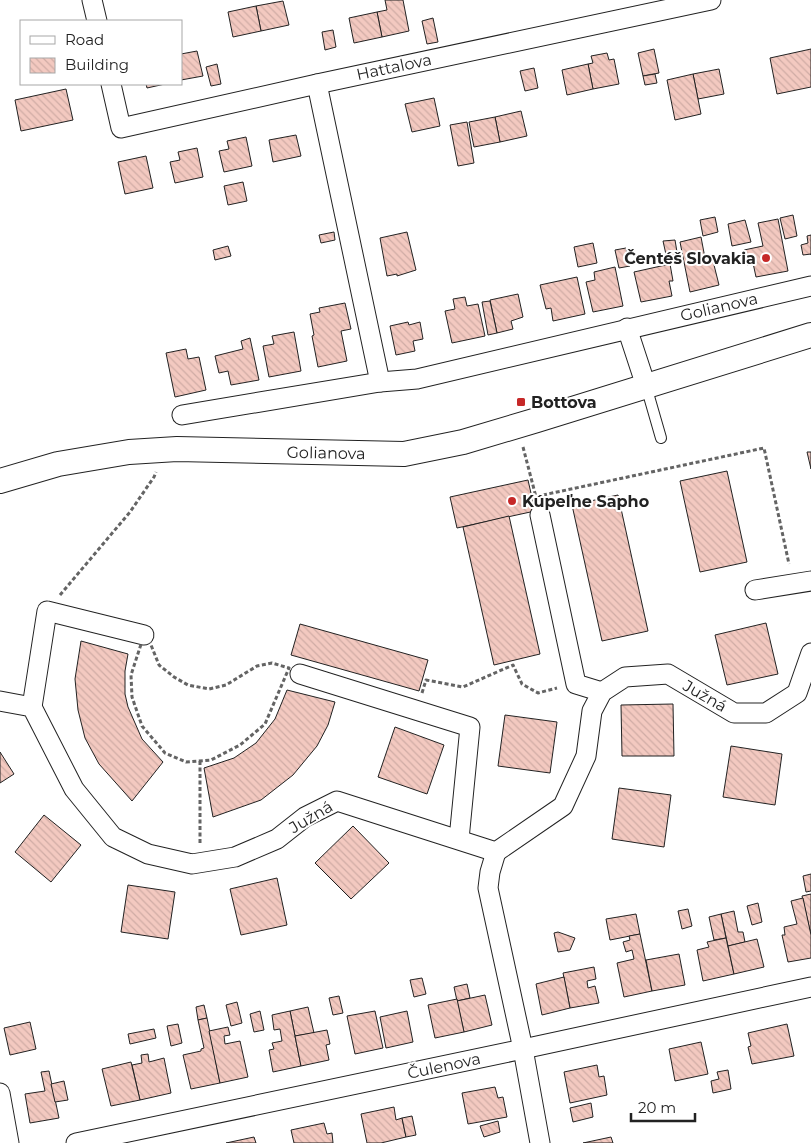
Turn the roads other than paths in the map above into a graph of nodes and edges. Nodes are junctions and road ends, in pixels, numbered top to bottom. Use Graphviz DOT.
graph roads {
  1 [pos="92,0"];
  2 [pos="711,0"];
  3 [pos="97,20"];
  4 [pos="317,84"];
  5 [pos="111,85"];
  6 [pos="811,286"];
  7 [pos="628,328"];
  8 [pos="811,335"];
  9 [pos="380,382"];
  10 [pos="646,386"];
  11 [pos="182,415"];
  12 [pos="661,438"];
  13 [pos="0,481"];
  14 [pos="540,515"];
  15 [pos="802,582"];
  16 [pos="755,590"];
  17 [pos="144,635"];
  18 [pos="811,653"];
  19 [pos="300,674"];
  20 [pos="602,692"];
  21 [pos="0,701"];
  22 [pos="32,708"];
  23 [pos="459,839"];
  24 [pos="496,852"];
  25 [pos="811,987"];
  26 [pos="523,1049"];
  27 [pos="0,1093"];
  28 [pos="9,1143"];
  29 [pos="76,1143"];
  30 [pos="540,1143"];
  1 -- 3 [label="street"];
  2 -- 4 [label="street, Hattalova"];
  4 -- 5 [label="street, Hattalova"];
  4 -- 9 [label="street"];
  6 -- 7 [label="street, Golianova"];
  7 -- 9 [label="street, Golianova"];
  7 -- 10 [label="street"];
  8 -- 10 [label="street, Golianova"];
  9 -- 11 [label="street, Golianova"];
  10 -- 12 [label="lane"];
  10 -- 13 [label="street, Golianova"];
  14 -- 20 [label="street"];
  15 -- 16 [label="street"];
  17 -- 22 [label="street"];
  18 -- 20 [label="street, Južná"];
  19 -- 23 [label="street"];
  20 -- 24 [label="street"];
  21 -- 22 [label="street"];
  22 -- 23 [label="street, Južná"];
  23 -- 24 [label="street, Južná"];
  24 -- 26 [label="street"];
  25 -- 26 [label="street, Čulenova"];
  26 -- 29 [label="street, Čulenova"];
  26 -- 30 [label="street"];
  27 -- 28 [label="street"];
}
